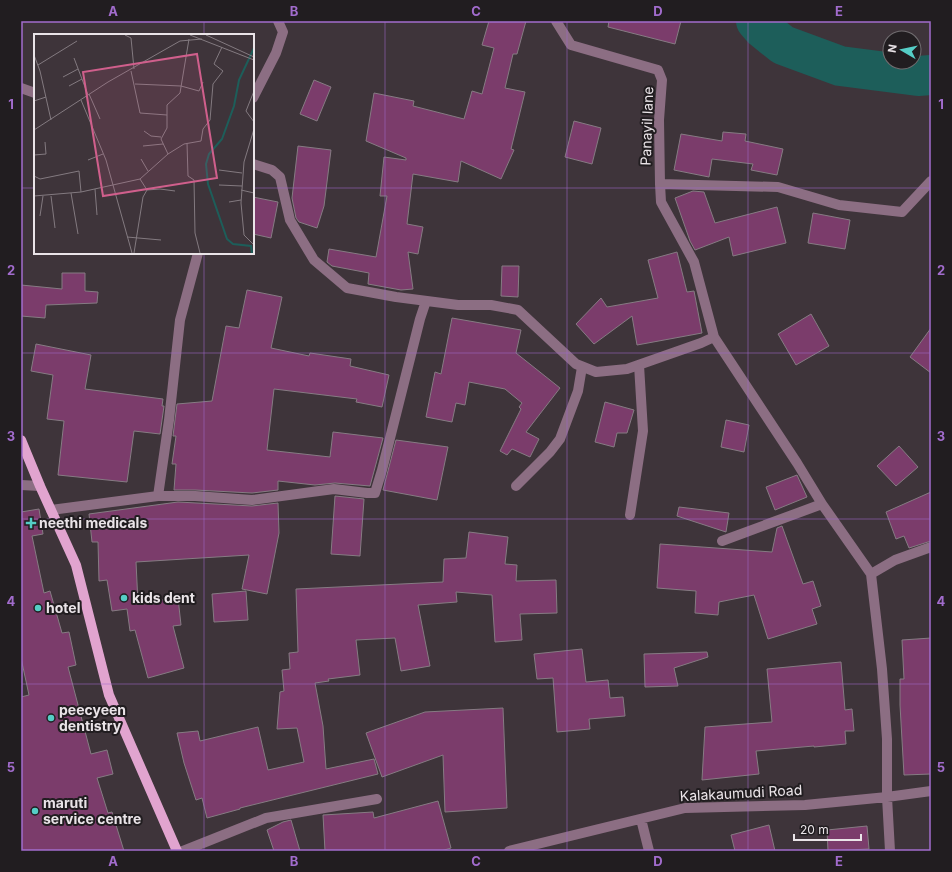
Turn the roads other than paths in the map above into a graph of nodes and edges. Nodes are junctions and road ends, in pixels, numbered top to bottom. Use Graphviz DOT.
graph roads {
  1 [pos="278,21"];
  2 [pos="556,21"];
  3 [pos="21,88"];
  4 [pos="34,93"];
  5 [pos="254,96"];
  6 [pos="254,164"];
  7 [pos="931,181"];
  8 [pos="660,184"];
  9 [pos="198,254"];
  10 [pos="426,301"];
  11 [pos="714,337"];
  12 [pos="639,365"];
  13 [pos="582,367"];
  14 [pos="21,440"];
  15 [pos="21,485"];
  16 [pos="40,486"];
  17 [pos="516,486"];
  18 [pos="158,496"];
  19 [pos="822,504"];
  20 [pos="51,510"];
  21 [pos="630,515"];
  22 [pos="722,541"];
  23 [pos="931,547"];
  24 [pos="871,574"];
  25 [pos="931,791"];
  26 [pos="887,797"];
  27 [pos="377,799"];
  28 [pos="641,818"];
  29 [pos="177,851"];
  30 [pos="183,851"];
  31 [pos="508,851"];
  32 [pos="649,851"];
  33 [pos="890,851"];
  1 -- 5 [label="street"];
  2 -- 8 [label="street, Panayil lane"];
  3 -- 4 [label="street"];
  6 -- 10 [label="street"];
  7 -- 8 [label="street"];
  8 -- 11 [label="street"];
  9 -- 18 [label="street"];
  10 -- 13 [label="street"];
  10 -- 18 [label="street"];
  11 -- 12 [label="street"];
  11 -- 19 [label="street"];
  12 -- 13 [label="street"];
  12 -- 21 [label="street"];
  13 -- 17 [label="street"];
  14 -- 16 [label="main road"];
  15 -- 16 [label="street"];
  16 -- 20 [label="main road"];
  18 -- 20 [label="street"];
  19 -- 22 [label="street"];
  19 -- 24 [label="street"];
  20 -- 29 [label="main road"];
  23 -- 24 [label="street"];
  24 -- 26 [label="street"];
  25 -- 26 [label="street, Kalakaumudi Road"];
  26 -- 28 [label="street, Kalakaumudi Road"];
  26 -- 33 [label="street"];
  27 -- 30 [label="street"];
  28 -- 31 [label="street, Kalakaumudi Road"];
  28 -- 32 [label="street"];
}
